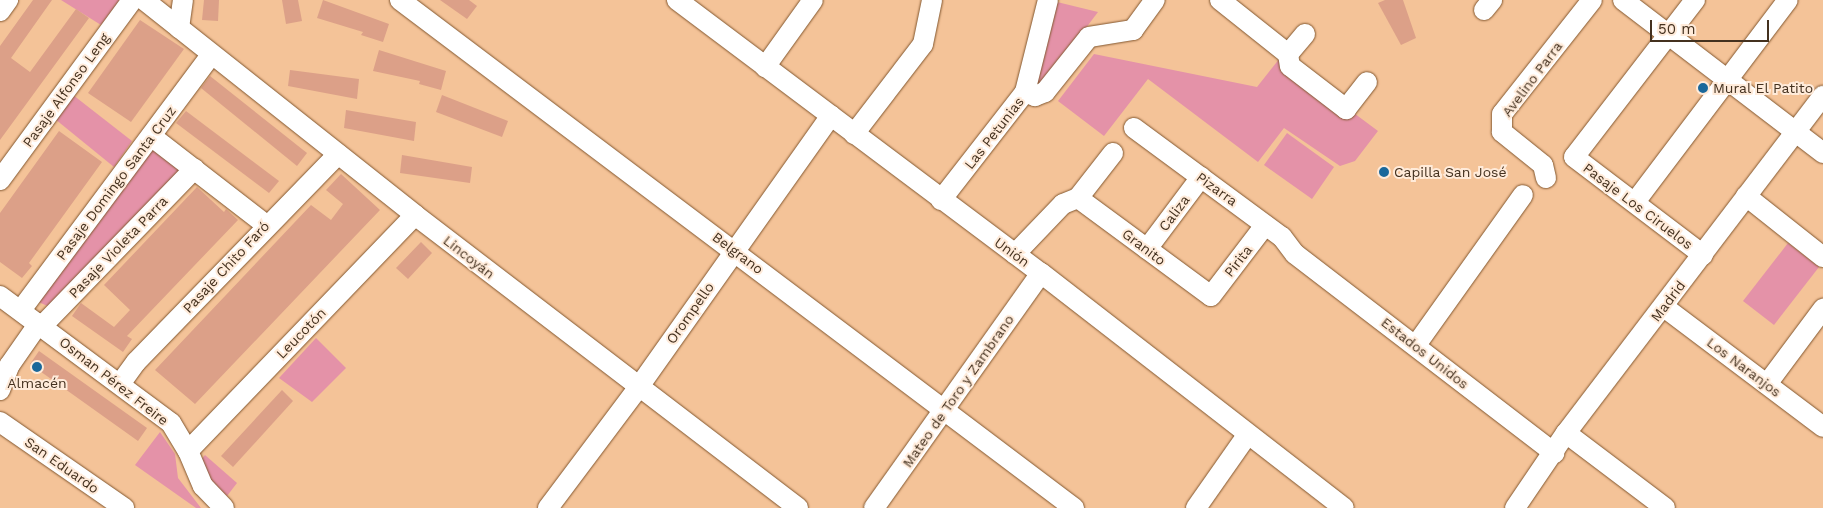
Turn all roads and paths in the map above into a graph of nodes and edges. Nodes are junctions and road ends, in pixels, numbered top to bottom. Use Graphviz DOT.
graph roads {
  1 [pos="8,0"];
  2 [pos="132,0"];
  3 [pos="144,0"];
  4 [pos="183,0"];
  5 [pos="400,0"];
  6 [pos="813,0"];
  7 [pos="932,0"];
  8 [pos="1048,0"];
  9 [pos="1155,0"];
  10 [pos="1220,0"];
  11 [pos="1592,0"];
  12 [pos="1623,0"];
  13 [pos="1695,0"];
  14 [pos="1788,0"];
  15 [pos="680,1"];
  16 [pos="0,11"];
  17 [pos="178,28"];
  18 [pos="1305,34"];
  19 [pos="1668,35"];
  20 [pos="1288,54"];
  21 [pos="211,55"];
  22 [pos="765,67"];
  23 [pos="1727,81"];
  24 [pos="1367,82"];
  25 [pos="1026,92"];
  26 [pos="1823,96"];
  27 [pos="830,115"];
  28 [pos="1134,128"];
  29 [pos="1796,132"];
  30 [pos="854,134"];
  31 [pos="152,136"];
  32 [pos="1113,153"];
  33 [pos="338,154"];
  34 [pos="1823,154"];
  35 [pos="194,169"];
  36 [pos="1201,177"];
  37 [pos="1546,178"];
  38 [pos="0,180"];
  39 [pos="1523,195"];
  40 [pos="1746,196"];
  41 [pos="1078,198"];
  42 [pos="942,200"];
  43 [pos="1635,202"];
  44 [pos="415,215"];
  45 [pos="266,225"];
  46 [pos="1266,225"];
  47 [pos="734,250"];
  48 [pos="1147,250"];
  49 [pos="1821,252"];
  50 [pos="1015,254"];
  51 [pos="1295,254"];
  52 [pos="1702,255"];
  53 [pos="1041,274"];
  54 [pos="0,296"];
  55 [pos="1210,296"];
  56 [pos="1664,307"];
  57 [pos="1823,309"];
  58 [pos="21,310"];
  59 [pos="41,325"];
  60 [pos="1416,346"];
  61 [pos="120,384"];
  62 [pos="1767,384"];
  63 [pos="638,388"];
  64 [pos="0,390"];
  65 [pos="945,409"];
  66 [pos="0,422"];
  67 [pos="1823,427"];
  68 [pos="1566,433"];
  69 [pos="1248,434"];
  70 [pos="188,451"];
  71 [pos="1554,453"];
  72 [pos="124,508"];
  73 [pos="224,508"];
  74 [pos="548,508"];
  75 [pos="798,508"];
  76 [pos="874,508"];
  77 [pos="1074,508"];
  78 [pos="1196,508"];
  79 [pos="1344,508"];
  80 [pos="1515,508"];
  81 [pos="1665,508"];
  1 -- 16 [label="street"];
  2 -- 38 [label="street, Pasaje Alfonso Leng"];
  3 -- 17 [label="street, Lincoyán"];
  4 -- 17 [label="street"];
  5 -- 47 [label="street, Belgrano"];
  6 -- 22 [label="street"];
  7 -- 30 [label="street"];
  8 -- 25 [label="street, Las Petunias"];
  9 -- 25 [label="street"];
  10 -- 20 [label="street"];
  11 -- 37 [label="street, Avelino Parra"];
  12 -- 19 [label="street"];
  13 -- 19 [label="street"];
  14 -- 23 [label="street"];
  15 -- 22 [label="street, Unión"];
  17 -- 21 [label="street, Lincoyán"];
  18 -- 20 [label="street"];
  19 -- 23 [label="street"];
  19 -- 43 [label="street, Pasaje Los Ciruelos"];
  20 -- 24 [label="street"];
  21 -- 31 [label="street, Pasaje Domingo Santa Cruz"];
  21 -- 33 [label="street, Lincoyán"];
  22 -- 27 [label="street, Unión"];
  23 -- 29 [label="street"];
  23 -- 43 [label="street"];
  25 -- 42 [label="street, Las Petunias"];
  26 -- 29 [label="street, Madrid"];
  27 -- 30 [label="street, Unión"];
  27 -- 47 [label="street, Orompello"];
  28 -- 36 [label="street, Pizarra"];
  29 -- 34 [label="street"];
  29 -- 40 [label="street, Madrid"];
  30 -- 42 [label="street, Unión"];
  31 -- 35 [label="street"];
  31 -- 58 [label="street, Pasaje Domingo Santa Cruz"];
  32 -- 41 [label="street"];
  33 -- 44 [label="street, Lincoyán"];
  33 -- 45 [label="street, Pasaje Chito Faró"];
  35 -- 45 [label="street"];
  35 -- 59 [label="street, Pasaje Violeta Parra"];
  36 -- 46 [label="street, Pizarra"];
  36 -- 48 [label="street, Caliza"];
  39 -- 60 [label="street"];
  40 -- 49 [label="street"];
  40 -- 52 [label="street, Madrid"];
  41 -- 48 [label="street, Granito"];
  41 -- 50 [label="street"];
  42 -- 50 [label="street, Unión"];
  43 -- 52 [label="street, Pasaje Los Ciruelos"];
  44 -- 63 [label="street, Lincoyán"];
  44 -- 70 [label="street, Leucotón"];
  45 -- 61 [label="street, Pasaje Chito Faró"];
  46 -- 51 [label="street, Pizarra"];
  46 -- 55 [label="street, Pirita"];
  47 -- 63 [label="street, Orompello"];
  47 -- 65 [label="street, Belgrano"];
  48 -- 55 [label="street, Granito"];
  50 -- 53 [label="street, Unión"];
  51 -- 60 [label="street, Estados Unidos"];
  52 -- 56 [label="street, Madrid"];
  53 -- 65 [label="street, Mateo de Toro y Zambrano"];
  53 -- 69 [label="street, Unión"];
  54 -- 58 [label="street, Osman Pérez Freire"];
  56 -- 62 [label="street, Los Naranjos"];
  56 -- 68 [label="street, Madrid"];
  57 -- 62 [label="street"];
  58 -- 59 [label="street, Osman Pérez Freire"];
  59 -- 61 [label="street, Osman Pérez Freire"];
  59 -- 64 [label="street, Pasaje Violeta Parra"];
  60 -- 71 [label="street, Estados Unidos"];
  61 -- 70 [label="street, Osman Pérez Freire"];
  62 -- 67 [label="street, Los Naranjos"];
  63 -- 74 [label="street, Orompello"];
  63 -- 75 [label="street, Lincoyán"];
  65 -- 76 [label="street, Mateo de Toro y Zambrano"];
  65 -- 77 [label="street, Belgrano"];
  66 -- 72 [label="street, San Eduardo"];
  68 -- 71 [label="street, Madrid"];
  68 -- 81 [label="street"];
  69 -- 78 [label="street"];
  69 -- 79 [label="street, Unión"];
  70 -- 73 [label="street, Osman Pérez Freire"];
  71 -- 80 [label="street, Madrid"];
}
